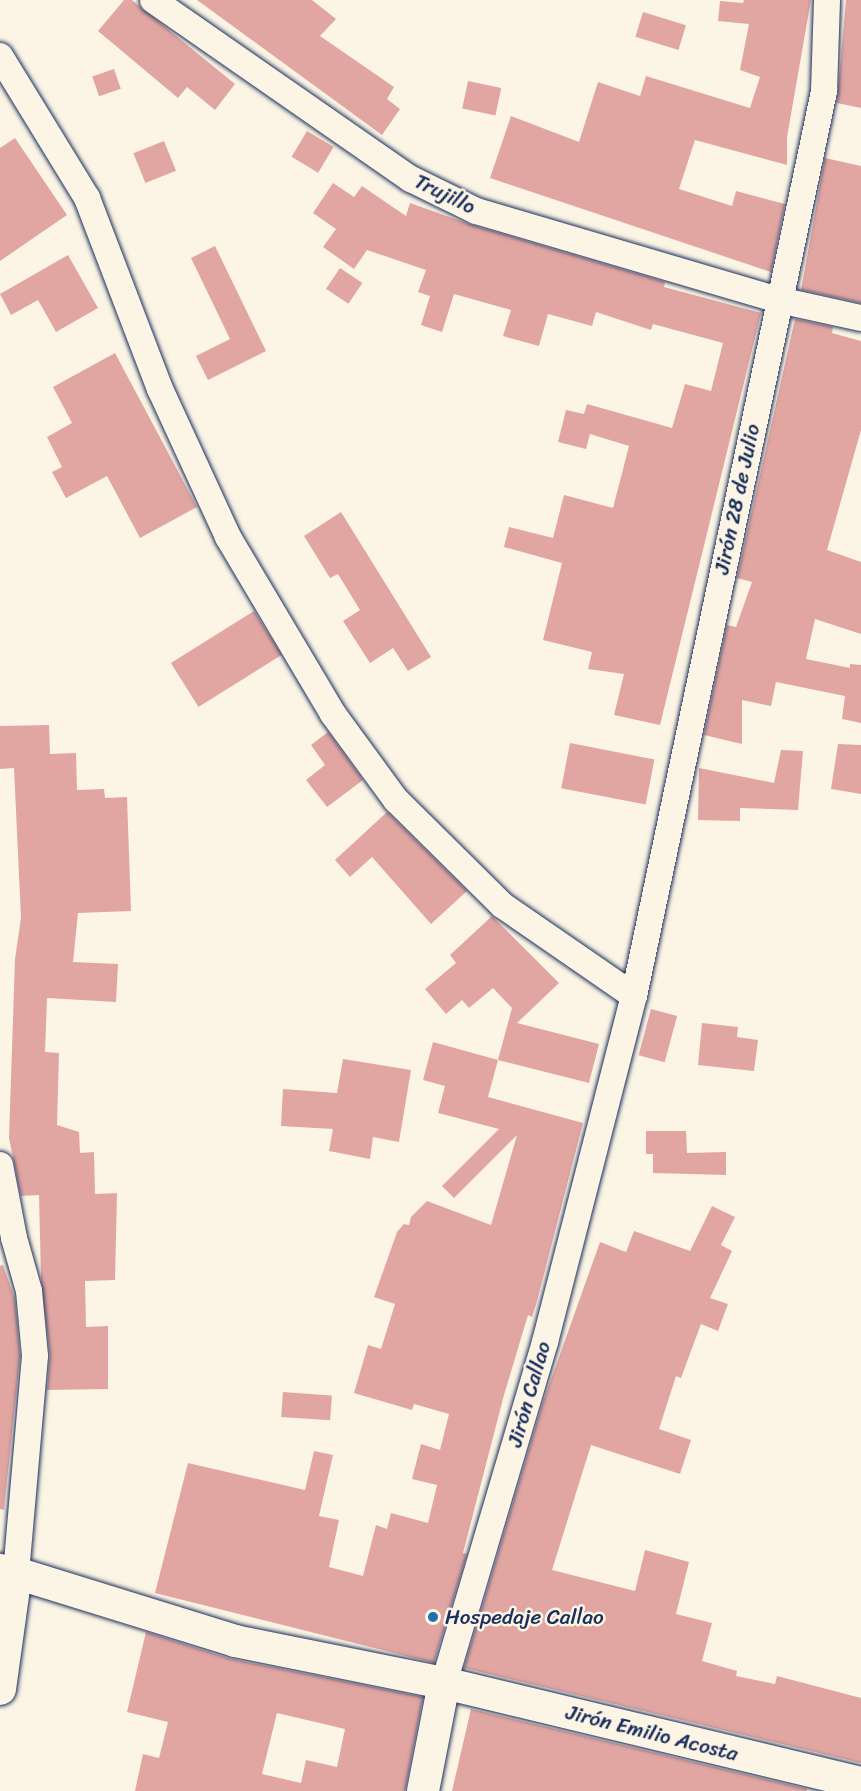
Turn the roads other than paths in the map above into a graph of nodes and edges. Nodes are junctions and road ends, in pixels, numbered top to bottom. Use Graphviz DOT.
graph roads {
  1 [pos="153,0"];
  2 [pos="826,0"];
  3 [pos="0,56"];
  4 [pos="780,300"];
  5 [pos="861,318"];
  6 [pos="633,996"];
  7 [pos="0,1165"];
  8 [pos="8,1570"];
  9 [pos="444,1683"];
  10 [pos="0,1689"];
  11 [pos="861,1783"];
  12 [pos="423,1791"];
  1 -- 4 [label="street, Trujillo"];
  2 -- 4 [label="street, Jirón 28 de Julio"];
  3 -- 6 [label="street"];
  4 -- 5 [label="street, Trujillo"];
  4 -- 6 [label="street, Jirón 28 de Julio"];
  6 -- 9 [label="street, Jirón Callao"];
  7 -- 8 [label="street"];
  8 -- 9 [label="street, Jirón Emilio Acosta"];
  8 -- 10 [label="street"];
  9 -- 11 [label="street, Jirón Emilio Acosta"];
  9 -- 12 [label="street, Jirón Callao"];
}
